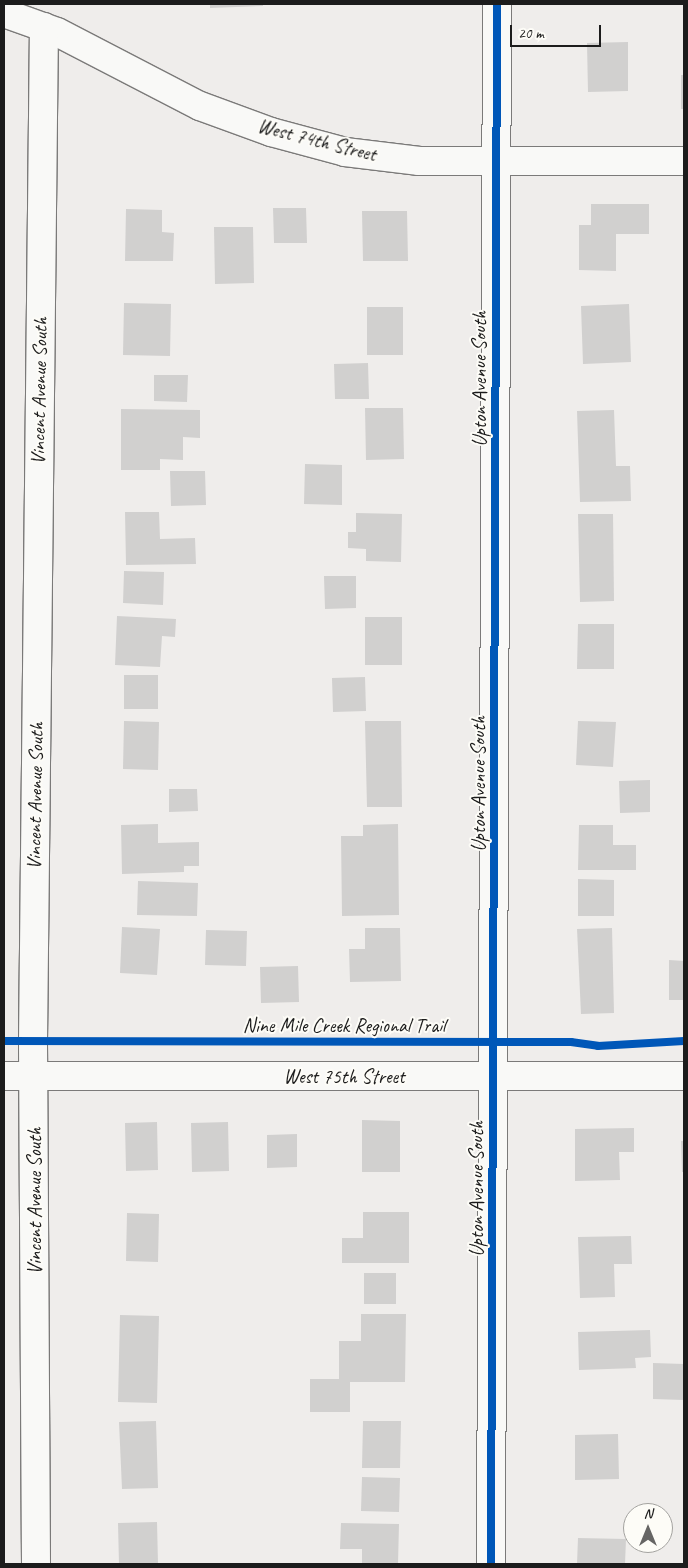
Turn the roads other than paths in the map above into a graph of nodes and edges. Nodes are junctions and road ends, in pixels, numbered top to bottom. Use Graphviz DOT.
graph roads {
  1 [pos="496,4"];
  2 [pos="4,13"];
  3 [pos="44,27"];
  4 [pos="496,161"];
  5 [pos="684,161"];
  6 [pos="4,1076"];
  7 [pos="33,1076"];
  8 [pos="493,1076"];
  9 [pos="684,1076"];
  10 [pos="36,1564"];
  11 [pos="492,1564"];
  1 -- 4 [label="street, Upton Avenue South"];
  2 -- 3 [label="street, West 74th Street"];
  3 -- 4 [label="street, West 74th Street"];
  3 -- 7 [label="street, Vincent Avenue South"];
  4 -- 5 [label="street, West 74th Street"];
  4 -- 8 [label="street, Upton Avenue South"];
  6 -- 7 [label="street, West 75th Street"];
  7 -- 8 [label="street, West 75th Street"];
  7 -- 10 [label="street, Vincent Avenue South"];
  8 -- 9 [label="street, West 75th Street"];
  8 -- 11 [label="street, Upton Avenue South"];
}
